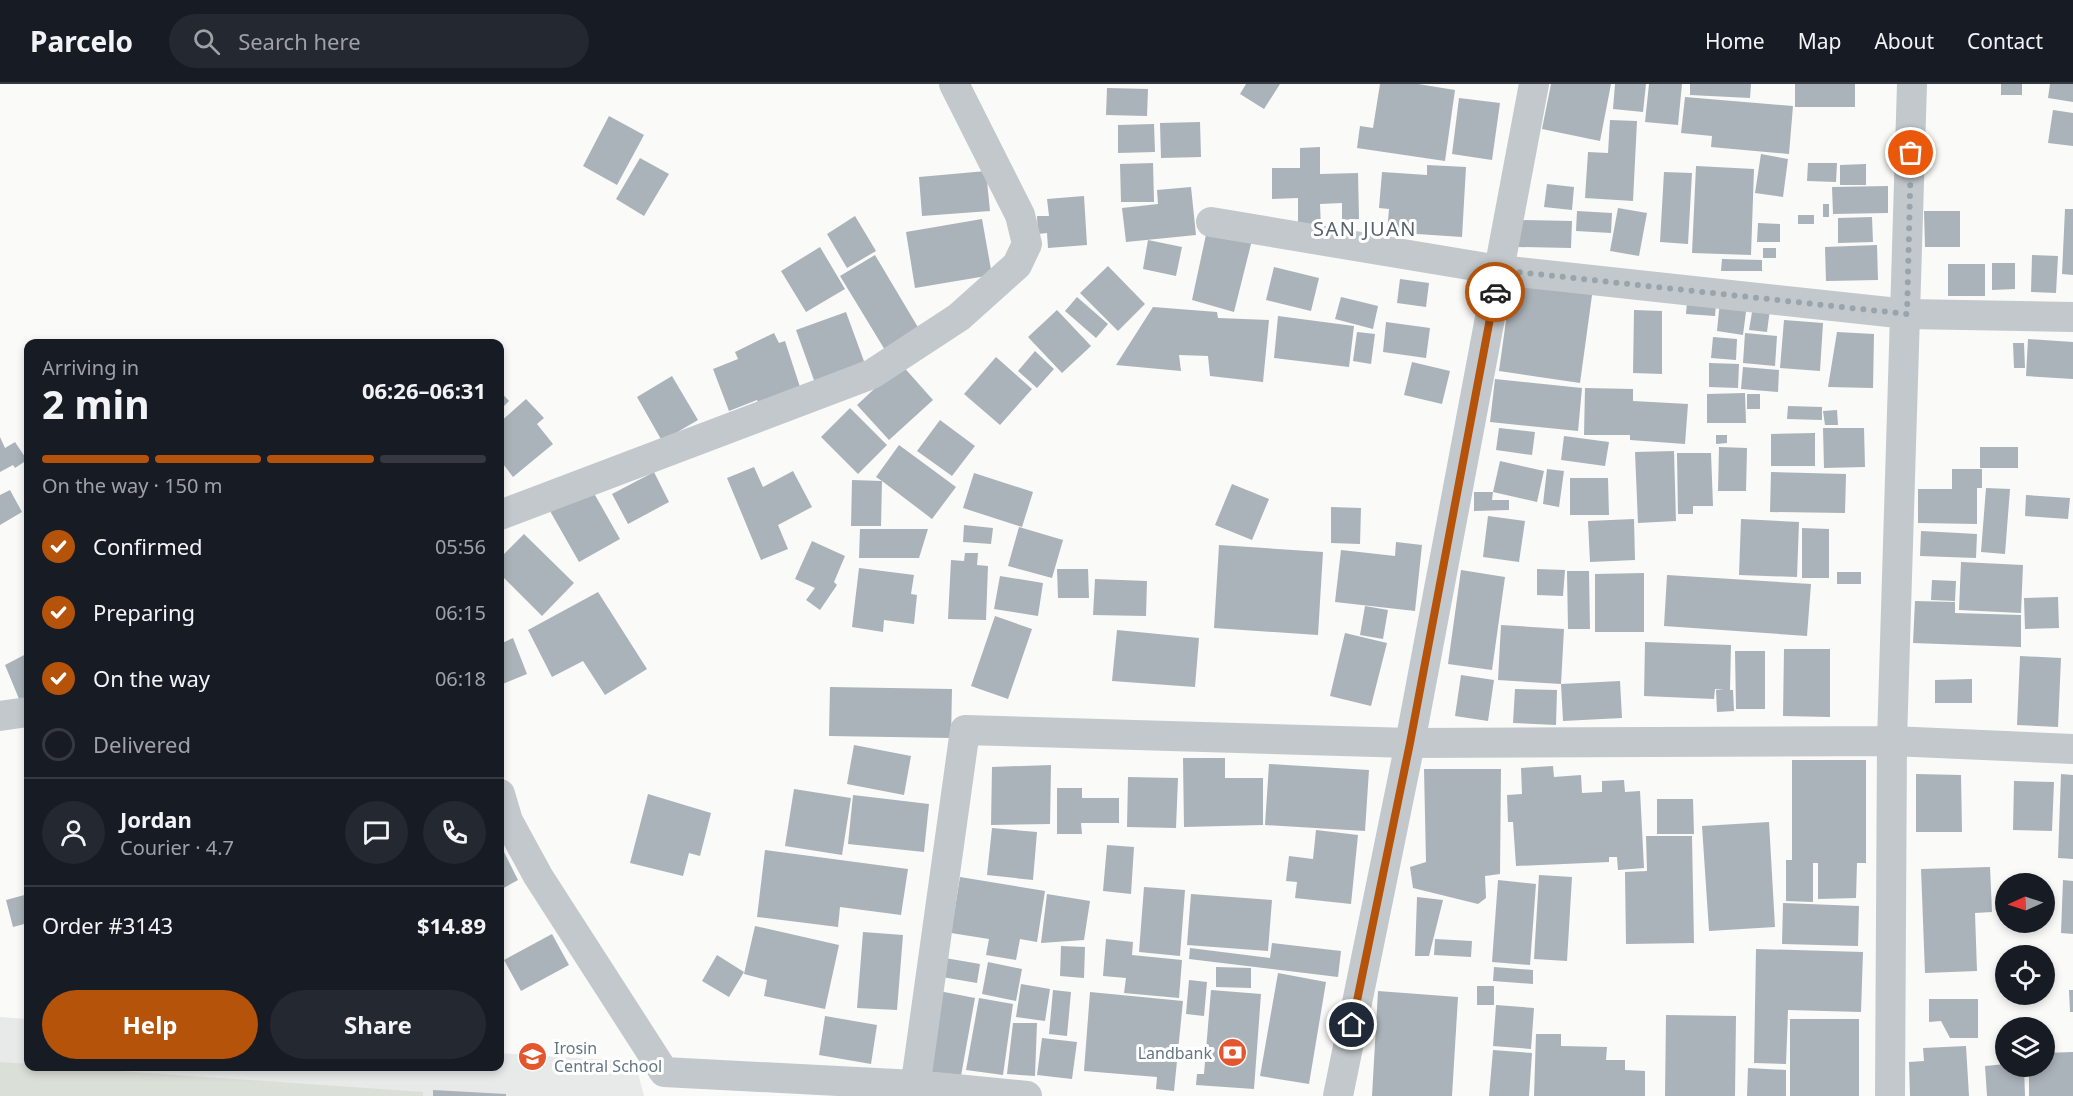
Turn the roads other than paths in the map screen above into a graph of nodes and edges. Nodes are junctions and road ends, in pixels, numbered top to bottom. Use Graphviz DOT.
graph roads {
  1 [pos="954,84"];
  2 [pos="1534,84"];
  3 [pos="1912,84"];
  4 [pos="1211,222"];
  5 [pos="1499,270"];
  6 [pos="1907,314"];
  7 [pos="2073,317"];
  8 [pos="504,513"];
  9 [pos="24,713"];
  10 [pos="0,717"];
  11 [pos="1892,741"];
  12 [pos="1410,743"];
  13 [pos="2073,749"];
  14 [pos="504,807"];
  15 [pos="915,1090"];
  16 [pos="1027,1096"];
  17 [pos="1338,1096"];
  18 [pos="1890,1096"];
  1 -- 8 [label="street"];
  2 -- 5 [label="street"];
  3 -- 6 [label="street"];
  4 -- 5 [label="street"];
  5 -- 6 [label="street"];
  5 -- 12 [label="street"];
  6 -- 7 [label="street"];
  6 -- 11 [label="street"];
  9 -- 10 [label="street"];
  11 -- 12 [label="street"];
  11 -- 13 [label="street"];
  11 -- 18 [label="street"];
  12 -- 15 [label="street"];
  12 -- 17 [label="street"];
  14 -- 15 [label="street"];
  15 -- 16 [label="street"];
}
